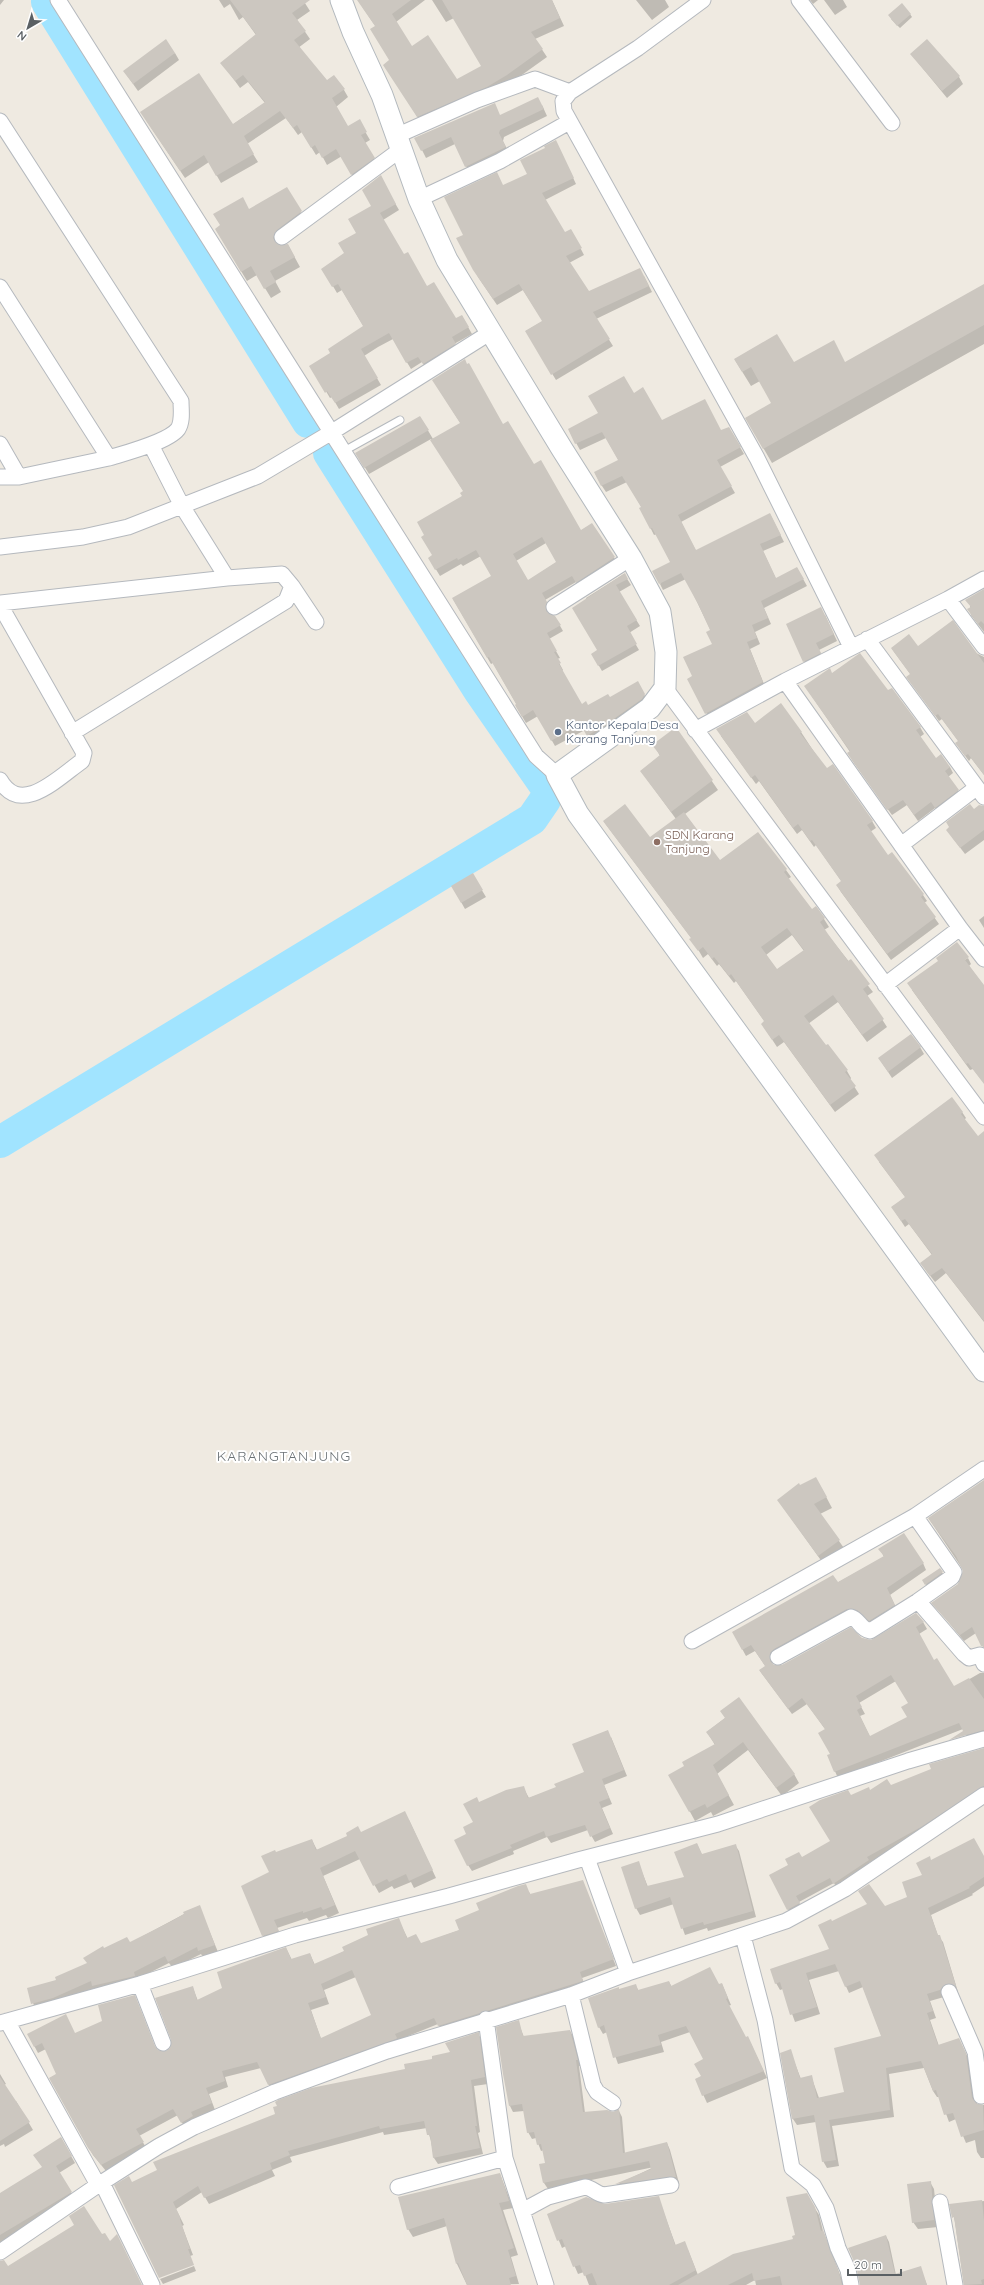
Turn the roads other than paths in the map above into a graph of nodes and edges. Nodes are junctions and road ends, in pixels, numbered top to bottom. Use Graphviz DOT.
graph roads {
  1 [pos="58,0"];
  2 [pos="341,0"];
  3 [pos="703,0"];
  4 [pos="798,0"];
  5 [pos="570,92"];
  6 [pos="0,122"];
  7 [pos="569,122"];
  8 [pos="892,123"];
  9 [pos="398,143"];
  10 [pos="419,199"];
  11 [pos="282,237"];
  12 [pos="0,286"];
  13 [pos="491,332"];
  14 [pos="400,420"];
  15 [pos="332,432"];
  16 [pos="0,444"];
  17 [pos="152,445"];
  18 [pos="344,452"];
  19 [pos="109,458"];
  20 [pos="0,477"];
  21 [pos="19,477"];
  22 [pos="182,506"];
  23 [pos="0,547"];
  24 [pos="631,558"];
  25 [pos="227,578"];
  26 [pos="984,579"];
  27 [pos="292,586"];
  28 [pos="948,600"];
  29 [pos="0,604"];
  30 [pos="554,606"];
  31 [pos="316,622"];
  32 [pos="868,639"];
  33 [pos="851,647"];
  34 [pos="984,647"];
  35 [pos="785,681"];
  36 [pos="665,688"];
  37 [pos="695,730"];
  38 [pos="72,733"];
  39 [pos="557,775"];
  40 [pos="0,780"];
  41 [pos="980,793"];
  42 [pos="901,845"];
  43 [pos="960,928"];
  44 [pos="984,959"];
  45 [pos="885,984"];
  46 [pos="984,1116"];
  47 [pos="984,1371"];
  48 [pos="984,1469"];
  49 [pos="915,1516"];
  50 [pos="918,1600"];
  51 [pos="692,1640"];
  52 [pos="778,1657"];
  53 [pos="983,1657"];
  54 [pos="984,1739"];
  55 [pos="984,1795"];
  56 [pos="588,1858"];
  57 [pos="743,1936"];
  58 [pos="628,1972"];
  59 [pos="140,1984"];
  60 [pos="949,1992"];
  61 [pos="571,1995"];
  62 [pos="486,2019"];
  63 [pos="3,2022"];
  64 [pos="163,2043"];
  65 [pos="980,2050"];
  66 [pos="981,2096"];
  67 [pos="613,2103"];
  68 [pos="505,2158"];
  69 [pos="100,2184"];
  70 [pos="671,2185"];
  71 [pos="398,2188"];
  72 [pos="940,2202"];
  73 [pos="522,2211"];
  74 [pos="0,2252"];
  75 [pos="152,2285"];
  76 [pos="546,2285"];
  77 [pos="851,2285"];
  78 [pos="955,2285"];
  1 -- 15 [label="street"];
  2 -- 9 [label="street"];
  3 -- 5 [label="street"];
  4 -- 8 [label="street"];
  5 -- 7 [label="street"];
  5 -- 9 [label="street"];
  6 -- 17 [label="street"];
  7 -- 10 [label="street"];
  7 -- 33 [label="street"];
  9 -- 10 [label="street"];
  9 -- 11 [label="street"];
  10 -- 13 [label="street"];
  12 -- 19 [label="street"];
  13 -- 15 [label="street"];
  13 -- 24 [label="street"];
  14 -- 18 [label="lane"];
  15 -- 18 [label="street"];
  15 -- 22 [label="street"];
  16 -- 21 [label="street"];
  17 -- 19 [label="street"];
  17 -- 22 [label="street"];
  18 -- 39 [label="street"];
  19 -- 21 [label="street"];
  20 -- 21 [label="street"];
  22 -- 23 [label="street"];
  22 -- 25 [label="street"];
  24 -- 30 [label="street"];
  24 -- 36 [label="street"];
  25 -- 27 [label="street"];
  25 -- 29 [label="street"];
  26 -- 28 [label="street"];
  27 -- 31 [label="street"];
  27 -- 38 [label="street"];
  28 -- 32 [label="street"];
  28 -- 34 [label="street"];
  29 -- 38 [label="street"];
  32 -- 33 [label="street"];
  32 -- 41 [label="street"];
  33 -- 35 [label="street"];
  35 -- 37 [label="street"];
  35 -- 42 [label="street"];
  36 -- 37 [label="street"];
  36 -- 39 [label="street"];
  37 -- 45 [label="street"];
  38 -- 40 [label="street"];
  39 -- 47 [label="street"];
  41 -- 42 [label="street"];
  42 -- 43 [label="street"];
  43 -- 44 [label="street"];
  43 -- 45 [label="street"];
  45 -- 46 [label="street"];
  48 -- 49 [label="street"];
  49 -- 50 [label="street"];
  49 -- 51 [label="street"];
  50 -- 52 [label="street"];
  50 -- 53 [label="street"];
  54 -- 56 [label="street"];
  55 -- 57 [label="street"];
  56 -- 58 [label="street"];
  56 -- 59 [label="street"];
  57 -- 58 [label="street"];
  57 -- 77 [label="street"];
  58 -- 61 [label="street"];
  59 -- 63 [label="street"];
  59 -- 64 [label="street"];
  60 -- 65 [label="street"];
  61 -- 62 [label="street"];
  61 -- 67 [label="street"];
  62 -- 68 [label="street"];
  62 -- 69 [label="street"];
  63 -- 69 [label="street"];
  65 -- 66 [label="street"];
  68 -- 71 [label="street"];
  68 -- 73 [label="street"];
  69 -- 74 [label="street"];
  69 -- 75 [label="street"];
  70 -- 73 [label="street"];
  72 -- 78 [label="street"];
  73 -- 76 [label="street"];
}
